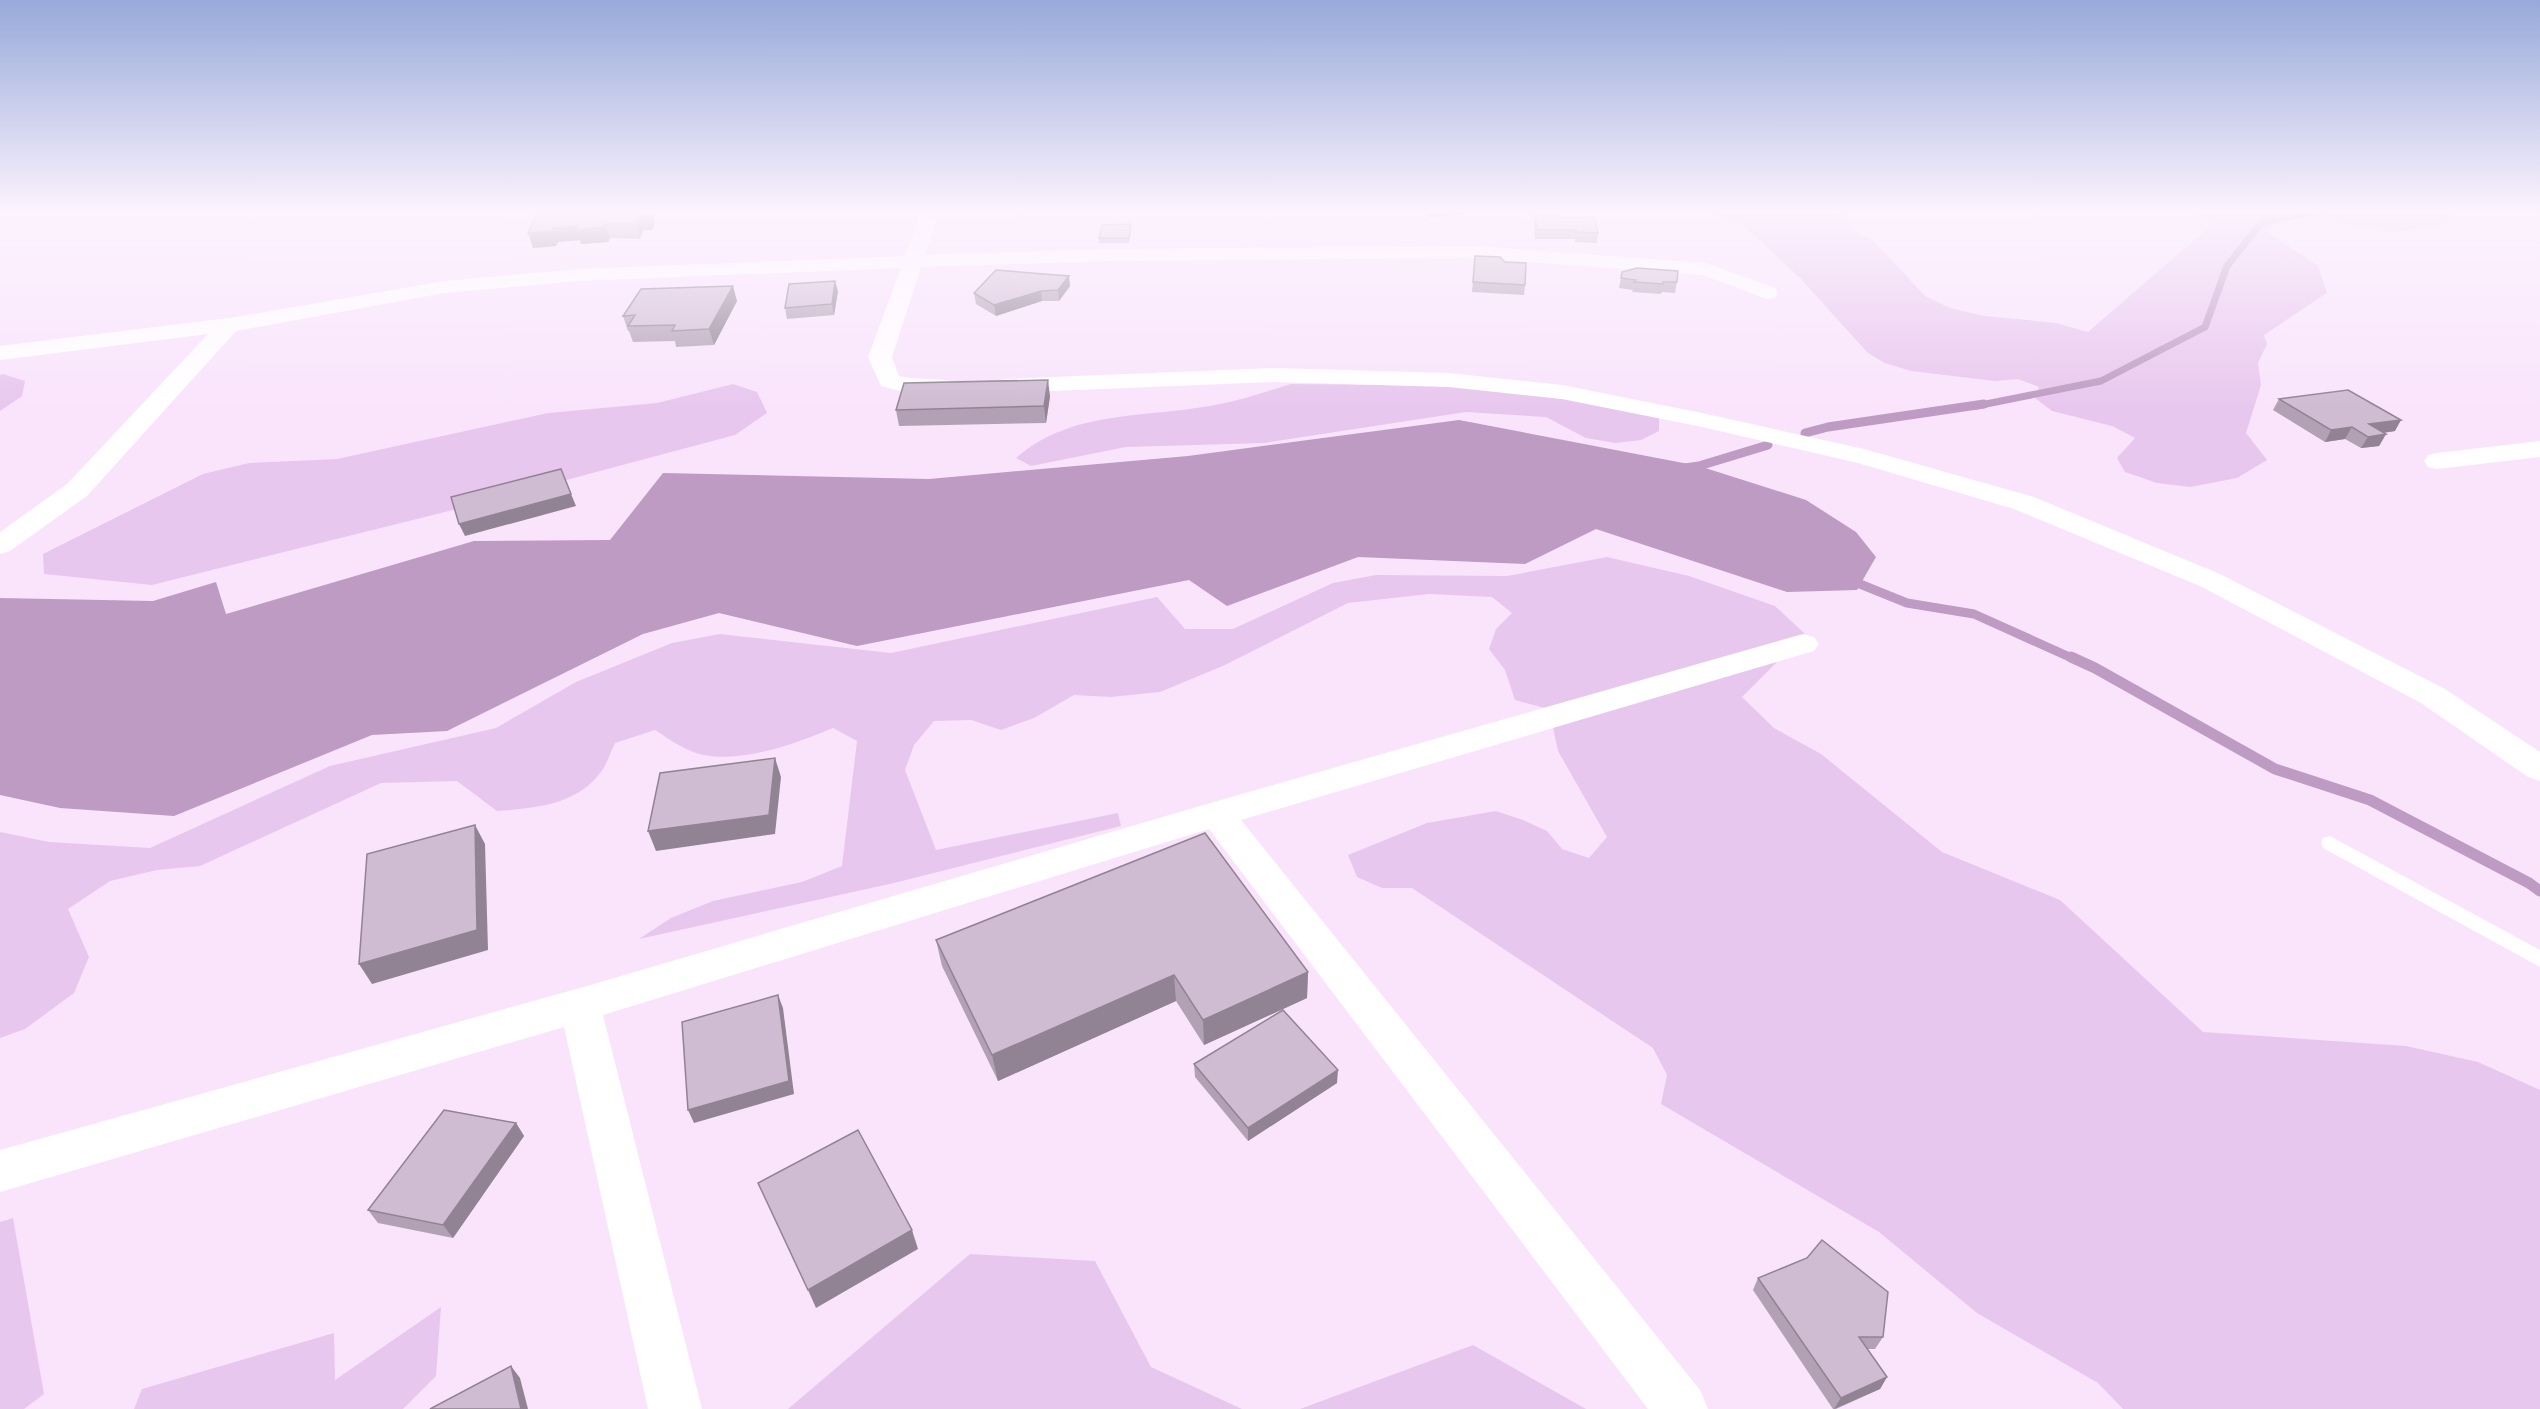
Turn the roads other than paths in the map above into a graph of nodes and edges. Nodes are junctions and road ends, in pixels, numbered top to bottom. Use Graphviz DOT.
graph roads {
  1 [pos="583,276"];
  2 [pos="908,276"];
  3 [pos="1722,276"];
  4 [pos="1767,294"];
  5 [pos="229,325"];
  6 [pos="0,352"];
  7 [pos="2540,449"];
  8 [pos="2437,460"];
  9 [pos="0,545"];
  10 [pos="1803,644"];
  11 [pos="2540,769"];
  12 [pos="1217,814"];
  13 [pos="2330,843"];
  14 [pos="2540,959"];
  15 [pos="580,1005"];
  16 [pos="0,1172"];
  17 [pos="675,1409"];
  18 [pos="1681,1409"];
  1 -- 5 [label="street"];
  2 -- 11 [label="street"];
  3 -- 4 [label="street"];
  5 -- 6 [label="street"];
  5 -- 9 [label="street"];
  7 -- 8 [label="street"];
  10 -- 12 [label="street"];
  12 -- 15 [label="street"];
  12 -- 18 [label="street"];
  13 -- 14 [label="lane"];
  15 -- 16 [label="street"];
  15 -- 17 [label="street"];
}
